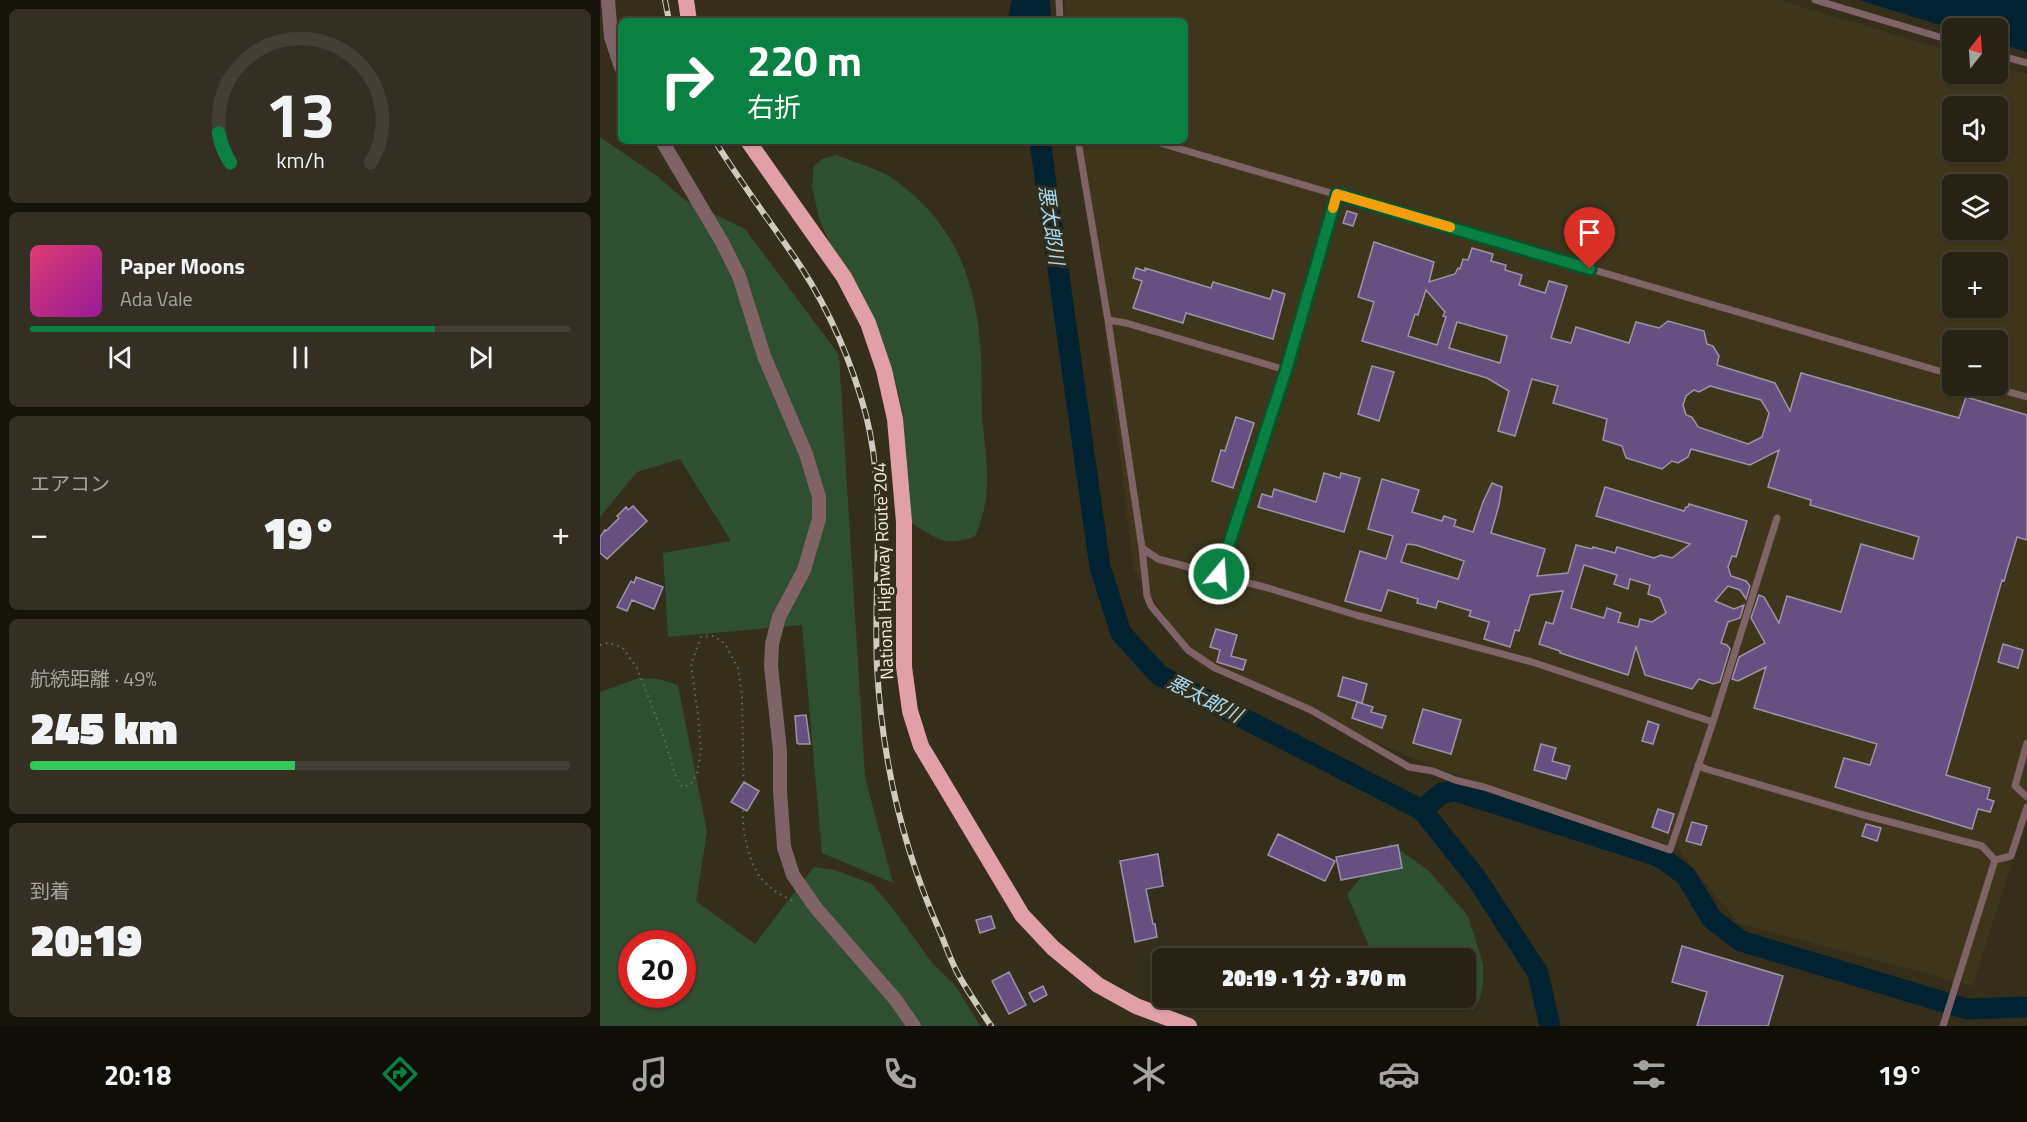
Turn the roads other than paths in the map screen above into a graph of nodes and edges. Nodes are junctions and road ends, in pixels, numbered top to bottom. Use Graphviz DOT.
graph roads {
  1 [pos="608,0"];
  2 [pos="686,0"];
  3 [pos="1059,0"];
  4 [pos="1815,0"];
  5 [pos="689,18"];
  6 [pos="1060,18"];
  7 [pos="1942,38"];
  8 [pos="618,58"];
  9 [pos="2008,58"];
  10 [pos="2027,63"];
  11 [pos="664,144"];
  12 [pos="750,144"];
  13 [pos="1079,144"];
  14 [pos="1163,144"];
  15 [pos="1337,194"];
  16 [pos="1108,320"];
  17 [pos="1286,370"];
  18 [pos="1942,372"];
  19 [pos="2008,392"];
  20 [pos="2027,397"];
  21 [pos="1777,518"];
  22 [pos="1142,548"];
  23 [pos="1219,574"];
  24 [pos="1713,722"];
  25 [pos="2027,743"];
  26 [pos="1698,765"];
  27 [pos="2027,798"];
  28 [pos="2027,807"];
  29 [pos="1995,860"];
  30 [pos="914,1026"];
  31 [pos="1189,1026"];
  32 [pos="1942,1026"];
  1 -- 8 [label="street"];
  2 -- 5 [label="highway"];
  3 -- 6 [label="lane"];
  4 -- 7 [label="lane"];
  9 -- 10 [label="lane"];
  11 -- 30 [label="street"];
  12 -- 31 [label="highway, National Highway Route 204"];
  13 -- 16 [label="lane"];
  14 -- 15 [label="lane"];
  15 -- 17 [label="lane"];
  15 -- 18 [label="lane"];
  16 -- 17 [label="lane"];
  16 -- 22 [label="lane"];
  17 -- 23 [label="lane"];
  19 -- 20 [label="lane"];
  21 -- 24 [label="lane"];
  22 -- 23 [label="lane"];
  22 -- 26 [label="lane"];
  23 -- 24 [label="lane"];
  24 -- 26 [label="lane"];
  25 -- 27 [label="lane"];
  26 -- 29 [label="lane"];
  28 -- 29 [label="lane"];
  29 -- 32 [label="lane"];
}
